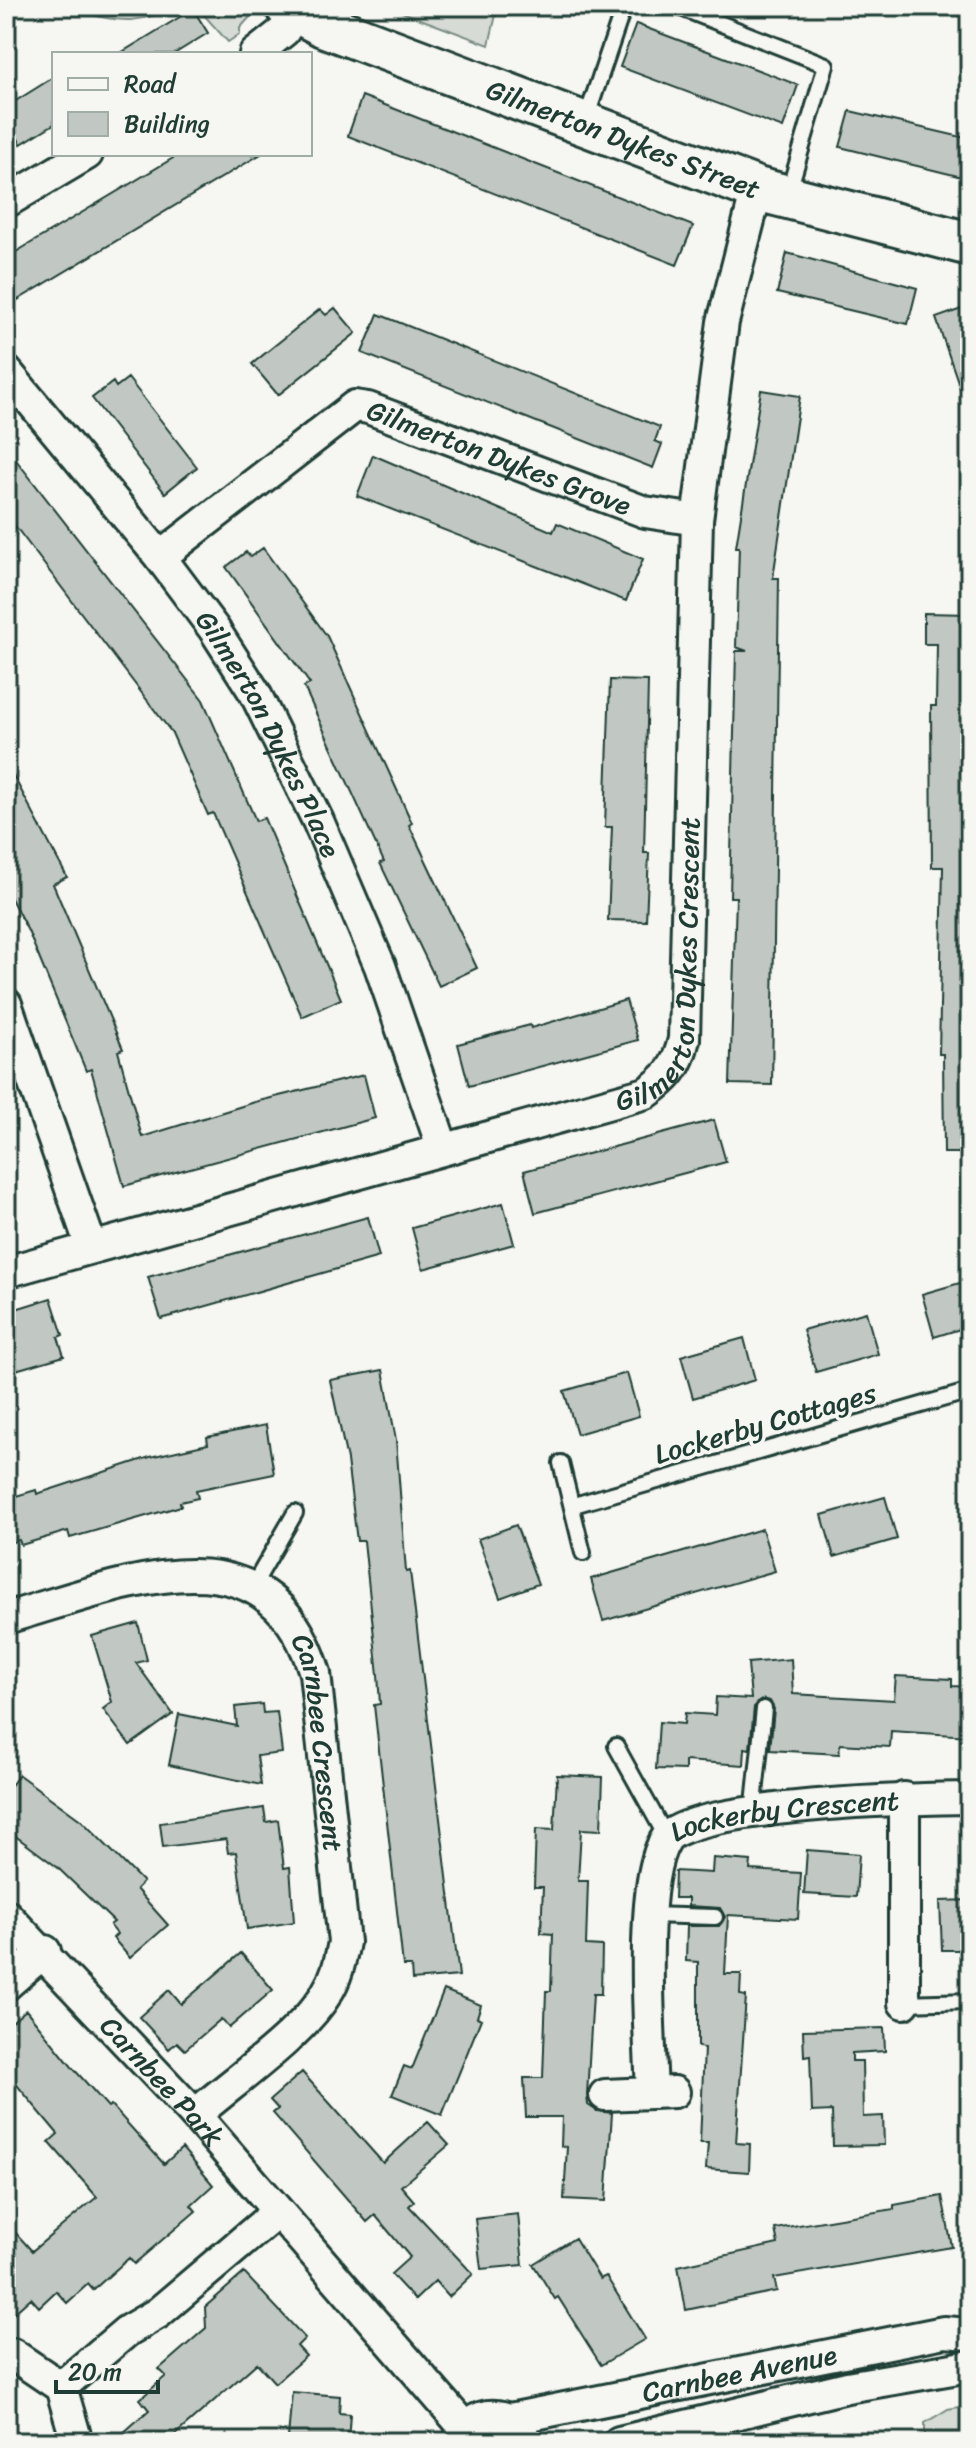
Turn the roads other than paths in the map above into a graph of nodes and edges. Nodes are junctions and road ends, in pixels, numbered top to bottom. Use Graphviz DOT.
graph roads {
  1 [pos="624,6"];
  2 [pos="676,6"];
  3 [pos="291,9"];
  4 [pos="258,52"];
  5 [pos="583,126"];
  6 [pos="84,156"];
  7 [pos="772,193"];
  8 [pos="6,202"];
  9 [pos="970,244"];
  10 [pos="6,371"];
  11 [pos="697,520"];
  12 [pos="160,557"];
  13 [pos="6,1004"];
  14 [pos="443,1149"];
  15 [pos="91,1246"];
  16 [pos="6,1272"];
  17 [pos="970,1391"];
  18 [pos="561,1463"];
  19 [pos="574,1505"];
  20 [pos="295,1513"];
  21 [pos="583,1553"];
  22 [pos="253,1586"];
  23 [pos="6,1618"];
  24 [pos="764,1709"];
  25 [pos="616,1746"];
  26 [pos="904,1798"];
  27 [pos="970,1798"];
  28 [pos="753,1813"];
  29 [pos="667,1838"];
  30 [pos="6,1915"];
  31 [pos="650,1915"];
  32 [pos="715,1917"];
  33 [pos="45,1951"];
  34 [pos="6,1985"];
  35 [pos="970,2001"];
  36 [pos="904,2003"];
  37 [pos="605,2095"];
  38 [pos="195,2115"];
  39 [pos="276,2213"];
  40 [pos="970,2334"];
  41 [pos="9,2352"];
  42 [pos="970,2366"];
  43 [pos="61,2387"];
  44 [pos="519,2430"];
  45 [pos="462,2435"];
  46 [pos="77,2442"];
  47 [pos="619,2442"];
  1 -- 5 [label="lane"];
  2 -- 7 [label="lane"];
  3 -- 4 [label="street"];
  3 -- 5 [label="main road, Gilmerton Dykes Street"];
  5 -- 7 [label="main road, Gilmerton Dykes Street"];
  6 -- 8 [label="street"];
  7 -- 9 [label="main road, Gilmerton Dykes Street"];
  7 -- 11 [label="street, Gilmerton Dykes Crescent"];
  10 -- 12 [label="street, Gilmerton Dykes Place"];
  11 -- 12 [label="street, Gilmerton Dykes Grove"];
  11 -- 14 [label="street, Gilmerton Dykes Crescent"];
  12 -- 14 [label="street, Gilmerton Dykes Place"];
  13 -- 15 [label="street"];
  14 -- 15 [label="street, Gilmerton Dykes Crescent"];
  15 -- 16 [label="street, Gilmerton Dykes Crescent"];
  17 -- 19 [label="lane, Lockerby Cottages"];
  18 -- 19 [label="lane"];
  19 -- 21 [label="lane"];
  20 -- 22 [label="lane"];
  22 -- 23 [label="street, Carnbee Crescent"];
  22 -- 38 [label="street, Carnbee Crescent"];
  24 -- 28 [label="lane"];
  25 -- 29 [label="lane"];
  26 -- 27 [label="street, Lockerby Crescent"];
  26 -- 28 [label="street, Lockerby Crescent"];
  26 -- 36 [label="street"];
  28 -- 29 [label="street, Lockerby Crescent"];
  29 -- 31 [label="street, Lockerby Crescent"];
  30 -- 33 [label="street, Carnbee Park"];
  31 -- 32 [label="lane"];
  31 -- 37 [label="street, Lockerby Crescent"];
  33 -- 34 [label="street"];
  33 -- 38 [label="street, Carnbee Park"];
  35 -- 36 [label="lane"];
  38 -- 39 [label="street, Carnbee Park"];
  39 -- 43 [label="street"];
  39 -- 45 [label="street, Carnbee Park"];
  40 -- 44 [label="street, Carnbee Avenue"];
  41 -- 43 [label="street"];
  42 -- 47 [label="street, Carnbee Avenue"];
  43 -- 46 [label="street"];
  44 -- 45 [label="street, Carnbee Avenue"];
}
